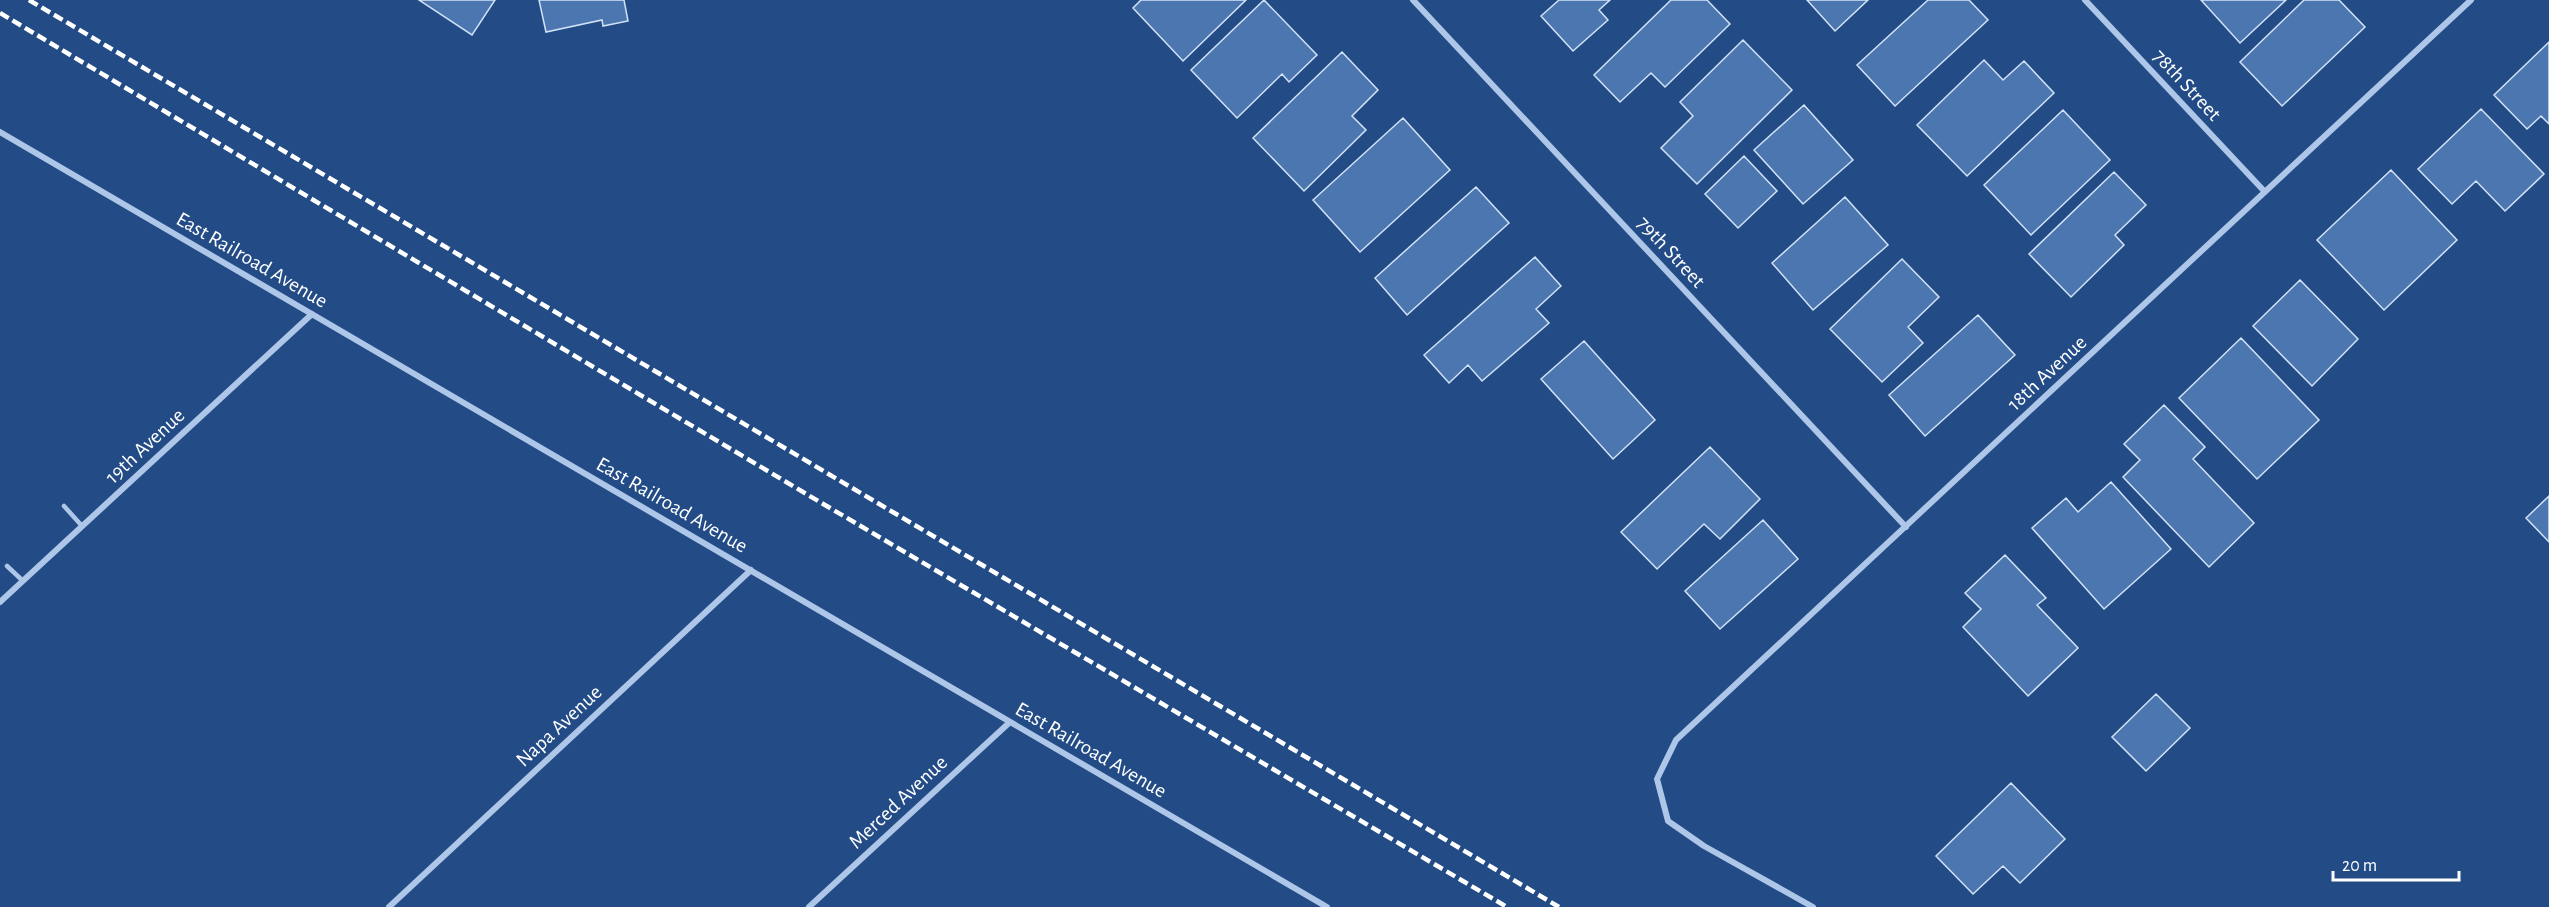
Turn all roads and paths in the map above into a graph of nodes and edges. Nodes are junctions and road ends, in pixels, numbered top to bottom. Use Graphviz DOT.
graph roads {
  1 [pos="1413,0"];
  2 [pos="2085,0"];
  3 [pos="2471,0"];
  4 [pos="0,132"];
  5 [pos="2265,192"];
  6 [pos="312,314"];
  7 [pos="64,506"];
  8 [pos="82,526"];
  9 [pos="1906,527"];
  10 [pos="7,566"];
  11 [pos="750,570"];
  12 [pos="22,581"];
  13 [pos="0,602"];
  14 [pos="1010,722"];
  15 [pos="389,907"];
  16 [pos="809,907"];
  17 [pos="1327,907"];
  18 [pos="1813,907"];
  1 -- 9 [label="street, 79th Street"];
  2 -- 5 [label="street, 78th Street"];
  3 -- 5 [label="street, 18th Avenue"];
  4 -- 6 [label="street, East Railroad Avenue"];
  5 -- 9 [label="street, 18th Avenue"];
  6 -- 8 [label="street, 19th Avenue"];
  6 -- 11 [label="street, East Railroad Avenue"];
  7 -- 8 [label="lane"];
  8 -- 12 [label="street, 19th Avenue"];
  9 -- 18 [label="street, 18th Avenue"];
  10 -- 12 [label="lane"];
  11 -- 14 [label="street, East Railroad Avenue"];
  11 -- 15 [label="street, Napa Avenue"];
  12 -- 13 [label="street, 19th Avenue"];
  14 -- 16 [label="street, Merced Avenue"];
  14 -- 17 [label="street, East Railroad Avenue"];
}
